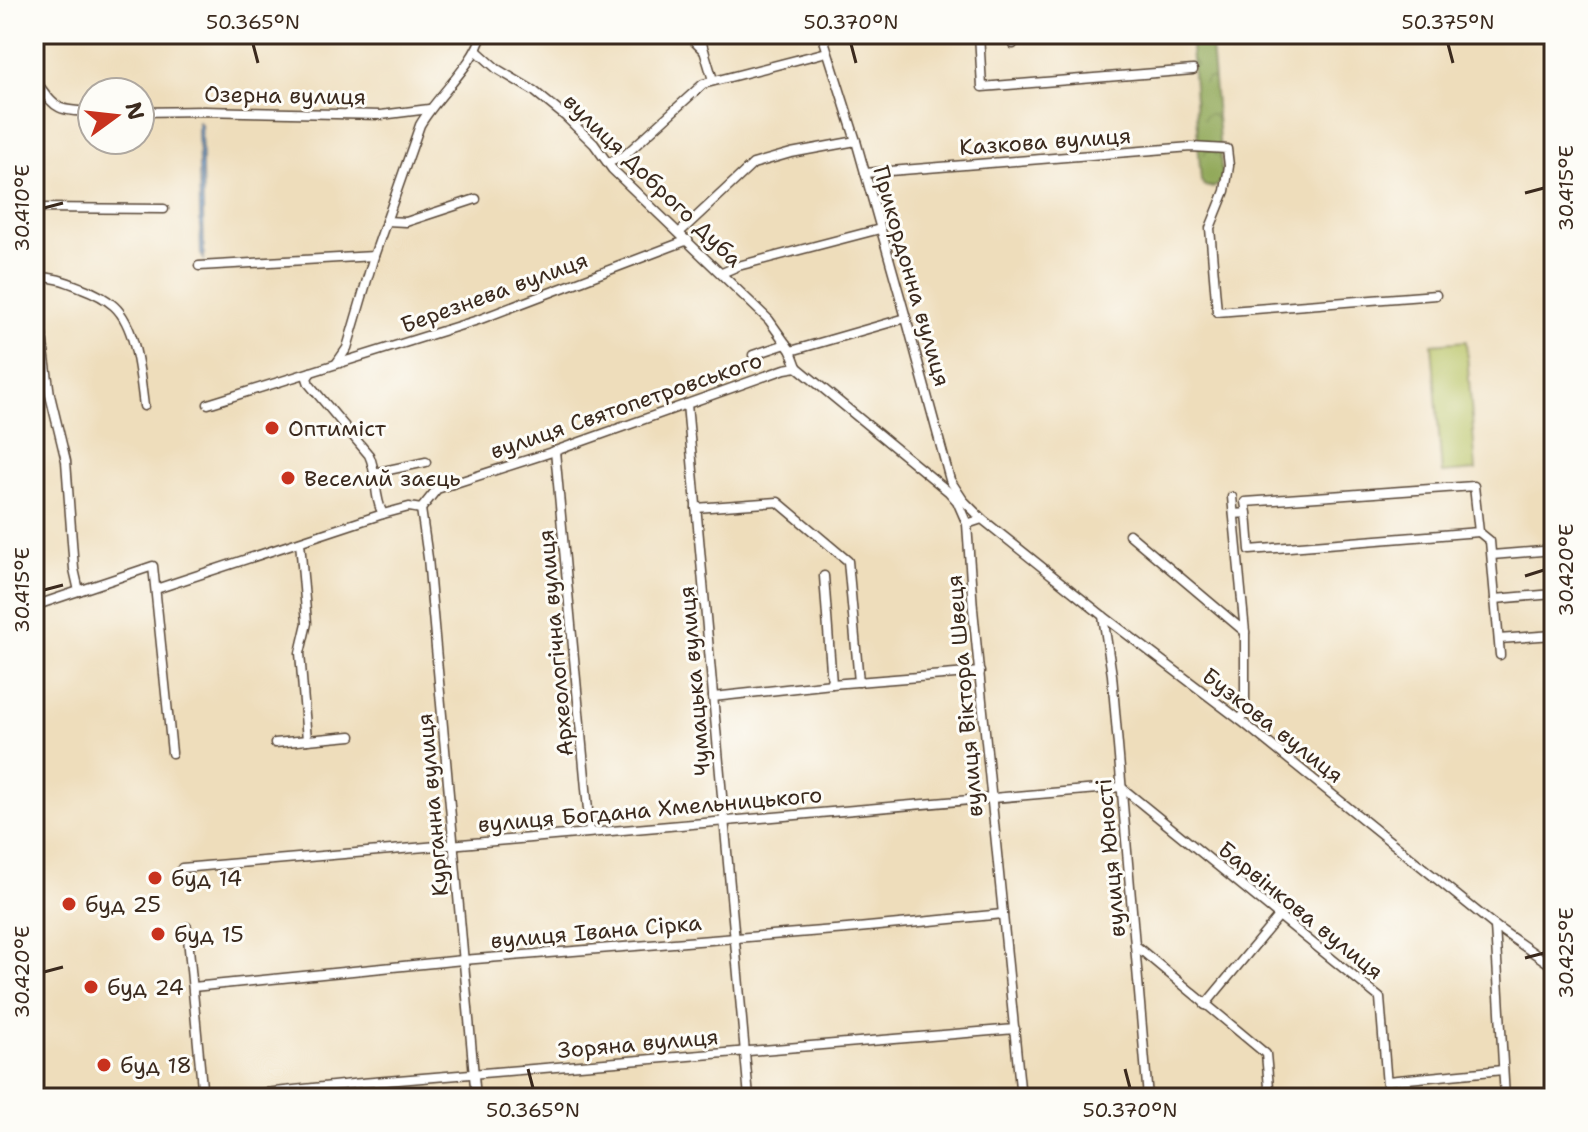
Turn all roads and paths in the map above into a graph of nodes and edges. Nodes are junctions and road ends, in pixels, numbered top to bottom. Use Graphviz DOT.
graph roads {
  1 [pos="482,34"];
  2 [pos="687,34"];
  3 [pos="699,34"];
  4 [pos="822,34"];
  5 [pos="979,34"];
  6 [pos="1013,34"];
  7 [pos="1013,44"];
  8 [pos="477,51"];
  9 [pos="704,52"];
  10 [pos="827,52"];
  11 [pos="1193,70"];
  12 [pos="34,79"];
  13 [pos="713,80"];
  14 [pos="41,89"];
  15 [pos="429,109"];
  16 [pos="76,111"];
  17 [pos="156,112"];
  18 [pos="856,141"];
  19 [pos="35,156"];
  20 [pos="608,163"];
  21 [pos="865,173"];
  22 [pos="476,199"];
  23 [pos="37,208"];
  24 [pos="164,209"];
  25 [pos="386,221"];
  26 [pos="880,229"];
  27 [pos="680,232"];
  28 [pos="688,240"];
  29 [pos="34,246"];
  30 [pos="374,256"];
  31 [pos="199,266"];
  32 [pos="722,273"];
  33 [pos="34,276"];
  34 [pos="1436,295"];
  35 [pos="906,318"];
  36 [pos="789,348"];
  37 [pos="753,355"];
  38 [pos="336,365"];
  39 [pos="797,367"];
  40 [pos="311,372"];
  41 [pos="208,404"];
  42 [pos="687,404"];
  43 [pos="144,406"];
  44 [pos="555,451"];
  45 [pos="426,462"];
  46 [pos="374,473"];
  47 [pos="1232,497"];
  48 [pos="696,508"];
  49 [pos="421,509"];
  50 [pos="1247,513"];
  51 [pos="383,514"];
  52 [pos="1234,514"];
  53 [pos="982,519"];
  54 [pos="967,524"];
  55 [pos="1479,532"];
  56 [pos="1129,534"];
  57 [pos="300,542"];
  58 [pos="1554,550"];
  59 [pos="1492,555"];
  60 [pos="824,576"];
  61 [pos="156,589"];
  62 [pos="79,591"];
  63 [pos="1554,594"];
  64 [pos="1495,599"];
  65 [pos="34,606"];
  66 [pos="1103,616"];
  67 [pos="1245,632"];
  68 [pos="1554,635"];
  69 [pos="1499,639"];
  70 [pos="1500,655"];
  71 [pos="980,672"];
  72 [pos="859,682"];
  73 [pos="832,684"];
  74 [pos="713,697"];
  75 [pos="1240,720"];
  76 [pos="351,736"];
  77 [pos="307,740"];
  78 [pos="275,743"];
  79 [pos="172,753"];
  80 [pos="1121,787"];
  81 [pos="992,799"];
  82 [pos="724,821"];
  83 [pos="590,832"];
  84 [pos="454,844"];
  85 [pos="182,868"];
  86 [pos="1003,914"];
  87 [pos="1279,916"];
  88 [pos="1495,926"];
  89 [pos="187,927"];
  90 [pos="734,938"];
  91 [pos="1135,945"];
  92 [pos="463,960"];
  93 [pos="1554,967"];
  94 [pos="193,987"];
  95 [pos="1205,1005"];
  96 [pos="1015,1029"];
  97 [pos="744,1051"];
  98 [pos="1503,1070"];
  99 [pos="474,1075"];
  100 [pos="1387,1081"];
  101 [pos="203,1098"];
  102 [pos="216,1098"];
  103 [pos="476,1098"];
  104 [pos="749,1098"];
  105 [pos="1021,1098"];
  106 [pos="1148,1098"];
  107 [pos="1270,1098"];
  108 [pos="1388,1098"];
  109 [pos="1505,1098"];
  1 -- 8 [label="street"];
  2 -- 9 [label="street"];
  3 -- 9 [label="street"];
  4 -- 10 [label="street, Прикордонна вулиця"];
  5 -- 11 [label="street"];
  6 -- 7 [label="street"];
  8 -- 15 [label="street"];
  8 -- 20 [label="street, вулиця Доброго Дуба"];
  9 -- 13 [label="street"];
  10 -- 13 [label="street"];
  10 -- 18 [label="street, Прикордонна вулиця"];
  12 -- 14 [label="street"];
  13 -- 20 [label="street"];
  14 -- 16 [label="street"];
  14 -- 19 [label="street"];
  15 -- 17 [label="street, Озерна вулиця"];
  15 -- 25 [label="street"];
  18 -- 21 [label="street, Прикордонна вулиця"];
  18 -- 27 [label="street"];
  19 -- 23 [label="street"];
  20 -- 27 [label="street, вулиця Доброго Дуба"];
  21 -- 26 [label="street, Прикордонна вулиця"];
  21 -- 34 [label="street, Казкова вулиця"];
  22 -- 25 [label="street"];
  23 -- 24 [label="street"];
  23 -- 29 [label="street"];
  25 -- 30 [label="street"];
  26 -- 32 [label="street"];
  26 -- 35 [label="street, Прикордонна вулиця"];
  27 -- 28 [label="street, вулиця Доброго Дуба"];
  28 -- 32 [label="street, вулиця Доброго Дуба"];
  28 -- 38 [label="street, Березнева вулиця"];
  30 -- 31 [label="street"];
  30 -- 38 [label="street"];
  32 -- 36 [label="street, вулиця Доброго Дуба"];
  33 -- 43 [label="street"];
  33 -- 62 [label="street"];
  35 -- 36 [label="street"];
  35 -- 53 [label="street, Прикордонна вулиця"];
  36 -- 37 [label="street"];
  36 -- 39 [label="street, вулиця Доброго Дуба"];
  38 -- 40 [label="street, Березнева вулиця"];
  39 -- 42 [label="street, вулиця Святопетровського"];
  39 -- 54 [label="street, вулиця Віктора Швеця"];
  40 -- 41 [label="street, Березнева вулиця"];
  40 -- 46 [label="street"];
  42 -- 44 [label="street, вулиця Святопетровського"];
  42 -- 48 [label="street, Чумацька вулиця"];
  44 -- 49 [label="street, вулиця Святопетровського"];
  44 -- 83 [label="street, Археологічна вулиця"];
  45 -- 46 [label="street"];
  46 -- 51 [label="street"];
  47 -- 52 [label="street"];
  48 -- 72 [label="street"];
  48 -- 74 [label="street, Чумацька вулиця"];
  49 -- 51 [label="street"];
  49 -- 84 [label="street, Курганна вулиця"];
  50 -- 52 [label="street"];
  50 -- 55 [label="street"];
  50 -- 55 [label="street"];
  51 -- 57 [label="street"];
  52 -- 67 [label="street"];
  53 -- 54 [label="street"];
  53 -- 66 [label="street, Бузкова вулиця"];
  54 -- 71 [label="street, вулиця Віктора Швеця"];
  55 -- 59 [label="street"];
  56 -- 67 [label="street"];
  57 -- 61 [label="street"];
  57 -- 77 [label="street"];
  58 -- 59 [label="street"];
  59 -- 64 [label="street"];
  60 -- 73 [label="street"];
  61 -- 62 [label="street"];
  61 -- 79 [label="street"];
  62 -- 65 [label="street"];
  63 -- 64 [label="street"];
  64 -- 69 [label="street"];
  66 -- 75 [label="street, Бузкова вулиця"];
  66 -- 80 [label="street, вулиця Юності"];
  67 -- 75 [label="street"];
  68 -- 69 [label="street"];
  69 -- 70 [label="street"];
  71 -- 72 [label="street"];
  71 -- 81 [label="street, вулиця Віктора Швеця"];
  72 -- 73 [label="street"];
  73 -- 74 [label="street"];
  74 -- 82 [label="street, Чумацька вулиця"];
  75 -- 88 [label="street, Бузкова вулиця"];
  76 -- 77 [label="street"];
  77 -- 78 [label="street"];
  80 -- 81 [label="street, вулиця Богдана Хмельницького"];
  80 -- 87 [label="street, Барвінкова вулиця"];
  80 -- 91 [label="street, вулиця Юності"];
  81 -- 82 [label="street, вулиця Богдана Хмельницького"];
  81 -- 86 [label="street, вулиця Віктора Швеця"];
  82 -- 83 [label="street, вулиця Богдана Хмельницького"];
  82 -- 90 [label="street, Чумацька вулиця"];
  83 -- 84 [label="street, вулиця Богдана Хмельницького"];
  84 -- 85 [label="street, вулиця Богдана Хмельницького"];
  84 -- 92 [label="street, Курганна вулиця"];
  86 -- 90 [label="street, вулиця Івана Сірка"];
  86 -- 96 [label="street, вулиця Віктора Швеця"];
  87 -- 95 [label="street"];
  87 -- 100 [label="street, Барвінкова вулиця"];
  88 -- 93 [label="street, Бузкова вулиця"];
  88 -- 98 [label="street"];
  89 -- 94 [label="street"];
  90 -- 92 [label="street, вулиця Івана Сірка"];
  90 -- 97 [label="street, Чумацька вулиця"];
  91 -- 95 [label="street"];
  91 -- 106 [label="street, вулиця Юності"];
  92 -- 94 [label="street, вулиця Івана Сірка"];
  92 -- 99 [label="street, Курганна вулиця"];
  94 -- 101 [label="street"];
  95 -- 107 [label="street"];
  96 -- 97 [label="street, Зоряна вулиця"];
  96 -- 105 [label="street, вулиця Віктора Швеця"];
  97 -- 99 [label="street, Зоряна вулиця"];
  97 -- 104 [label="street, Чумацька вулиця"];
  98 -- 100 [label="street"];
  98 -- 109 [label="street"];
  99 -- 102 [label="street, Зоряна вулиця"];
  99 -- 103 [label="street, Курганна вулиця"];
  100 -- 108 [label="street, Барвінкова вулиця"];
}
